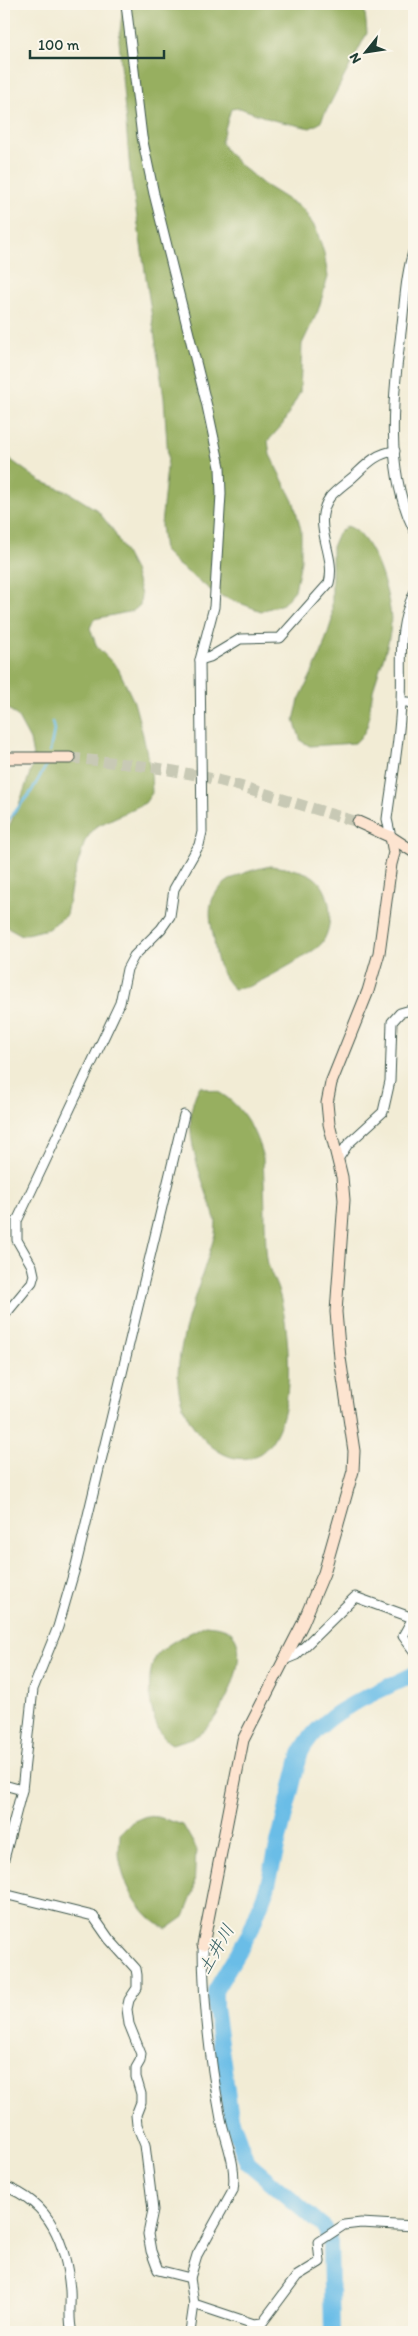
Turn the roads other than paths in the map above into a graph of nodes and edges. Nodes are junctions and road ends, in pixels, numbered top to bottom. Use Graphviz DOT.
graph roads {
  1 [pos="126,4"];
  2 [pos="414,249"];
  3 [pos="395,450"];
  4 [pos="412,518"];
  5 [pos="414,530"];
  6 [pos="414,593"];
  7 [pos="200,660"];
  8 [pos="401,702"];
  9 [pos="414,707"];
  10 [pos="414,712"];
  11 [pos="414,726"];
  12 [pos="4,758"];
  13 [pos="70,758"];
  14 [pos="358,822"];
  15 [pos="391,837"];
  16 [pos="414,852"];
  17 [pos="414,1009"];
  18 [pos="184,1115"];
  19 [pos="338,1160"];
  20 [pos="4,1316"];
  21 [pos="414,1651"];
  22 [pos="284,1660"];
  23 [pos="4,1786"];
  24 [pos="22,1790"];
  25 [pos="4,1859"];
  26 [pos="4,1894"];
  27 [pos="203,1945"];
  28 [pos="4,2186"];
  29 [pos="414,2226"];
  30 [pos="190,2278"];
  31 [pos="194,2304"];
  32 [pos="72,2332"];
  33 [pos="190,2332"];
  1 -- 7 [label="street"];
  2 -- 3 [label="street"];
  3 -- 4 [label="street"];
  3 -- 7 [label="street"];
  4 -- 5 [label="street"];
  6 -- 8 [label="street"];
  7 -- 20 [label="street"];
  8 -- 9 [label="street"];
  8 -- 15 [label="street"];
  10 -- 11 [label="street"];
  12 -- 13 [label="street"];
  14 -- 15 [label="street"];
  15 -- 16 [label="street"];
  15 -- 19 [label="street"];
  17 -- 19 [label="street"];
  18 -- 24 [label="street"];
  19 -- 22 [label="street"];
  21 -- 22 [label="street"];
  22 -- 27 [label="street"];
  23 -- 24 [label="street"];
  24 -- 25 [label="street"];
  26 -- 30 [label="street"];
  27 -- 30 [label="street"];
  28 -- 32 [label="street"];
  29 -- 31 [label="street"];
  30 -- 31 [label="street"];
  31 -- 33 [label="street"];
}
